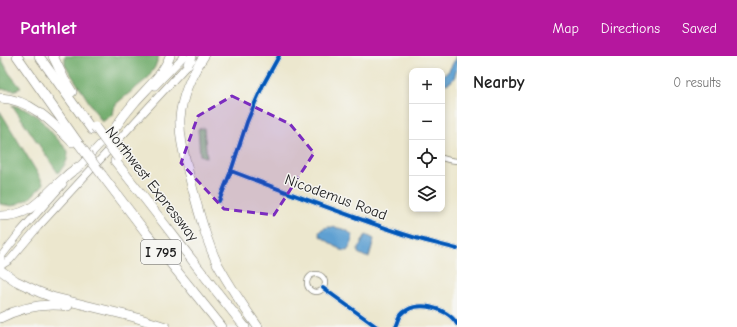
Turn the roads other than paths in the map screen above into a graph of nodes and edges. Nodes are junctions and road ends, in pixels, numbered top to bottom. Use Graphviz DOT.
graph roads {
  1 [pos="17,56"];
  2 [pos="40,56"];
  3 [pos="53,56"];
  4 [pos="170,56"];
  5 [pos="195,56"];
  6 [pos="204,56"];
  7 [pos="279,56"];
  8 [pos="188,59"];
  9 [pos="0,98"];
  10 [pos="94,128"];
  11 [pos="115,128"];
  12 [pos="78,146"];
  13 [pos="445,159"];
  14 [pos="457,162"];
  15 [pos="78,167"];
  16 [pos="231,171"];
  17 [pos="220,201"];
  18 [pos="0,216"];
  19 [pos="457,249"];
  20 [pos="0,260"];
  21 [pos="0,266"];
  22 [pos="0,270"];
  23 [pos="323,288"];
  24 [pos="106,311"];
  25 [pos="0,318"];
  26 [pos="457,324"];
  27 [pos="166,327"];
  28 [pos="222,327"];
  29 [pos="246,327"];
  30 [pos="258,327"];
  31 [pos="377,327"];
  32 [pos="396,327"];
  1 -- 12 [label="highway, I 795"];
  2 -- 10 [label="highway, Northwest Expressway / I 795"];
  3 -- 10 [label="highway"];
  4 -- 11 [label="highway"];
  5 -- 8 [label="main road"];
  6 -- 30 [label="highway"];
  7 -- 16 [label="street"];
  8 -- 11 [label="main road"];
  8 -- 21 [label="main road"];
  9 -- 12 [label="highway"];
  10 -- 29 [label="highway, Northwest Expressway / I 795"];
  11 -- 15 [label="main road"];
  12 -- 28 [label="highway, I 795, bridge"];
  13 -- 14 [label="street"];
  15 -- 18 [label="highway"];
  15 -- 20 [label="main road"];
  16 -- 17 [label="street"];
  16 -- 19 [label="street, Nicodemus Road"];
  22 -- 24 [label="highway"];
  23 -- 31 [label="street"];
  24 -- 25 [label="highway"];
  24 -- 27 [label="highway"];
  26 -- 32 [label="street"];
}
